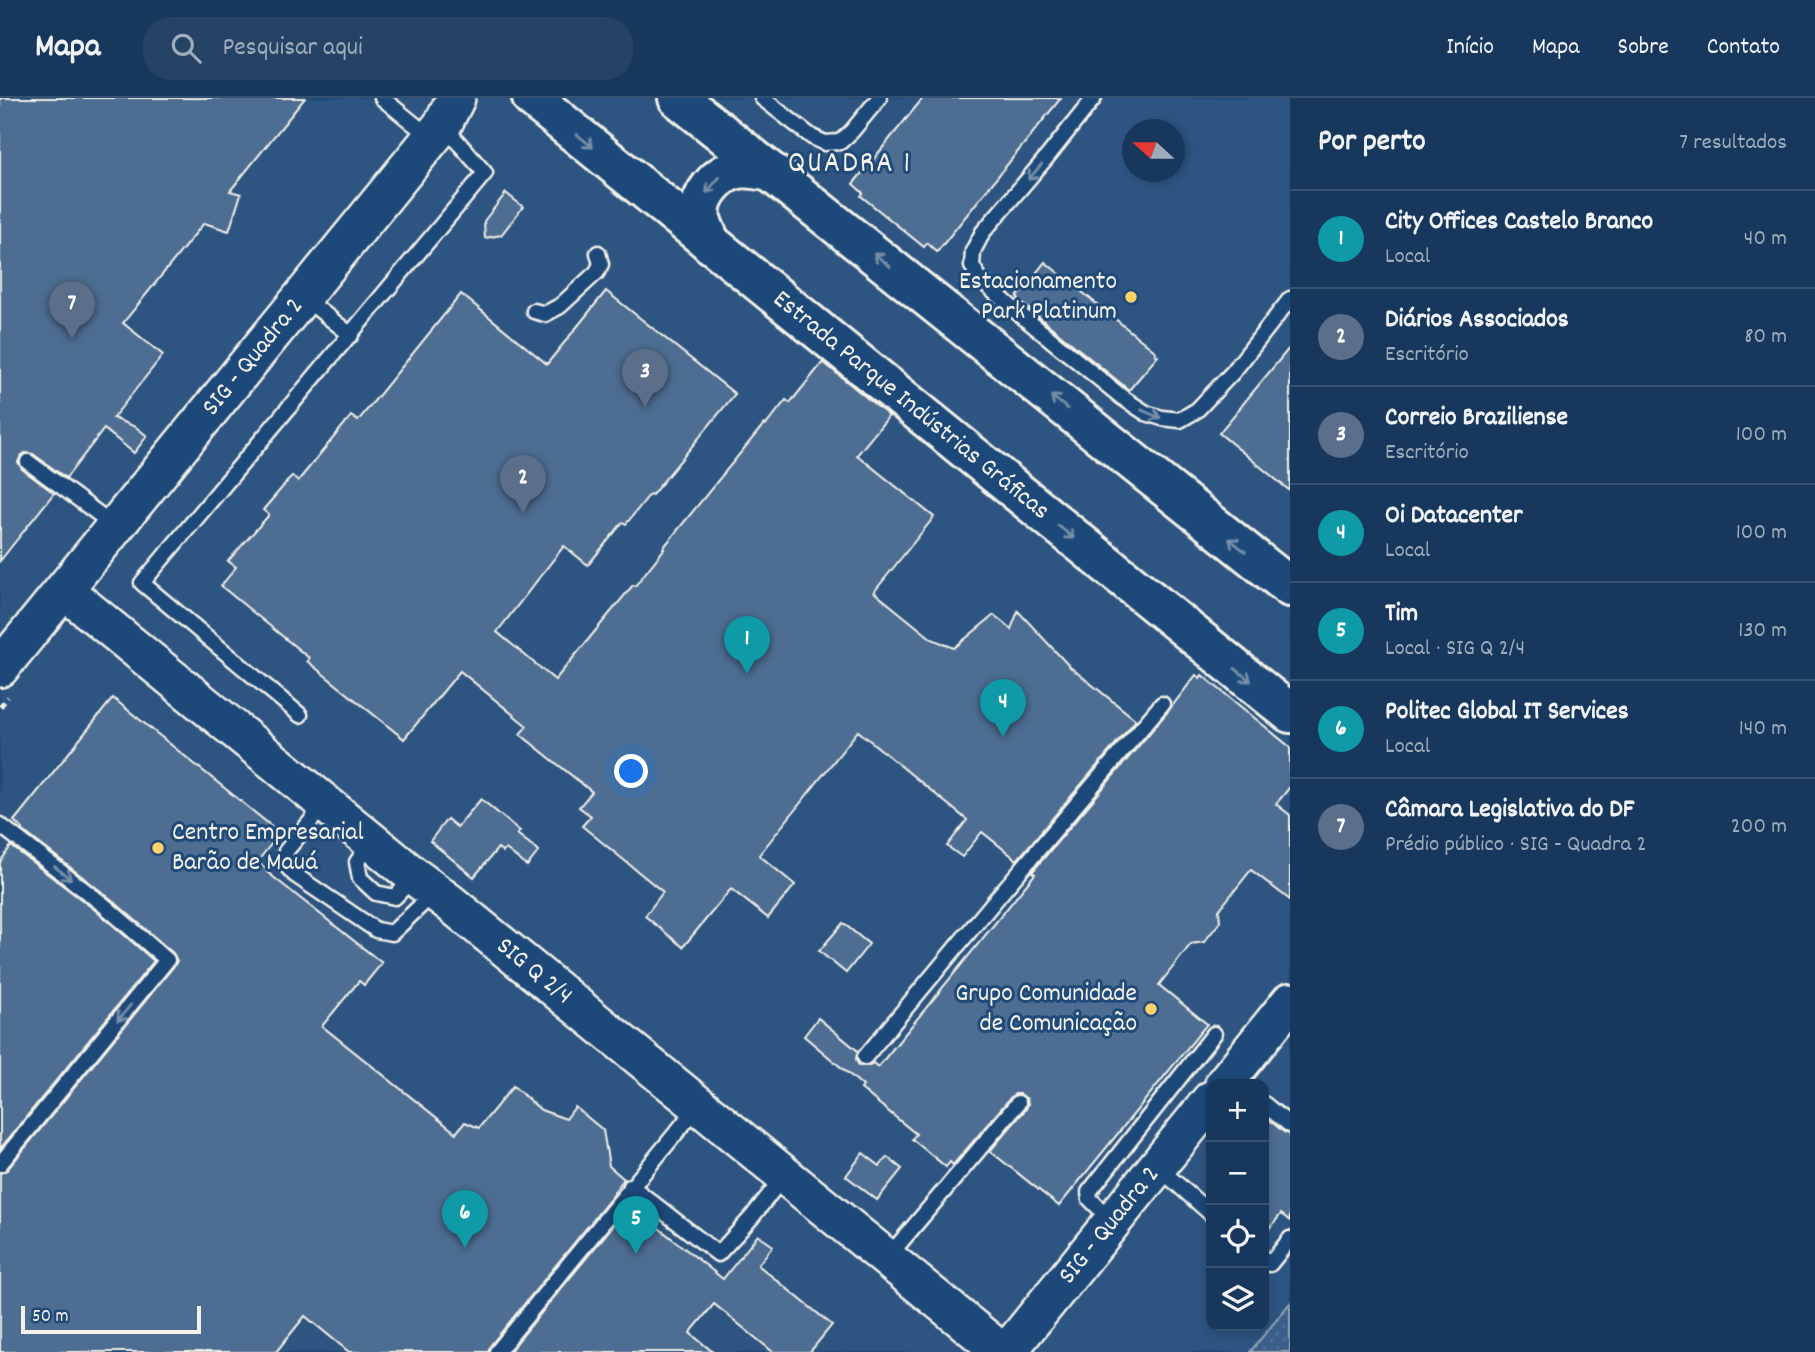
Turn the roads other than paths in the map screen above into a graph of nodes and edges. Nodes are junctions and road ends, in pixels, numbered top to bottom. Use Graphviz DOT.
graph roads {
  1 [pos="382,98"];
  2 [pos="476,98"];
  3 [pos="533,98"];
  4 [pos="678,98"];
  5 [pos="762,98"];
  6 [pos="879,98"];
  7 [pos="1094,98"];
  8 [pos="443,120"];
  9 [pos="771,172"];
  10 [pos="711,244"];
  11 [pos="598,253"];
  12 [pos="303,297"];
  13 [pos="1290,299"];
  14 [pos="534,311"];
  15 [pos="351,335"];
  16 [pos="27,461"];
  17 [pos="116,527"];
  18 [pos="1290,587"];
  19 [pos="65,591"];
  20 [pos="8,678"];
  21 [pos="1162,704"];
  22 [pos="1290,713"];
  23 [pos="300,715"];
  24 [pos="326,803"];
  25 [pos="0,825"];
  26 [pos="425,884"];
  27 [pos="1290,1002"];
  28 [pos="1214,1034"];
  29 [pos="865,1057"];
  30 [pos="1231,1079"];
  31 [pos="1018,1103"];
  32 [pos="698,1105"];
  33 [pos="1269,1108"];
  34 [pos="1206,1109"];
  35 [pos="1290,1125"];
  36 [pos="0,1164"];
  37 [pos="1157,1167"];
  38 [pos="785,1175"];
  39 [pos="631,1186"];
  40 [pos="1206,1210"];
  41 [pos="1112,1221"];
  42 [pos="1290,1239"];
  43 [pos="887,1258"];
  44 [pos="1269,1261"];
  45 [pos="497,1352"];
  46 [pos="1002,1352"];
  47 [pos="1007,1352"];
  1 -- 8 [label="lane"];
  2 -- 8 [label="street, SIG - Quadra 2"];
  3 -- 10 [label="main road, Estrada Parque Indústrias Gráficas, one-way"];
  4 -- 9 [label="main road"];
  5 -- 6 [label="lane"];
  7 -- 13 [label="lane, one-way"];
  8 -- 12 [label="street, SIG - Quadra 2"];
  8 -- 15 [label="lane"];
  9 -- 10 [label="main road, one-way"];
  18 -- 9 [label="main road, one-way"];
  10 -- 22 [label="main road, Estrada Parque Indústrias Gráficas, one-way"];
  11 -- 14 [label="lane"];
  12 -- 15 [label="lane"];
  12 -- 17 [label="street, SIG - Quadra 2"];
  15 -- 23 [label="lane"];
  16 -- 17 [label="lane"];
  17 -- 19 [label="street, SIG - Quadra 2"];
  19 -- 20 [label="street, SIG - Quadra 2"];
  19 -- 24 [label="street, SIG Q 2/4"];
  21 -- 29 [label="lane"];
  24 -- 26 [label="street, SIG Q 2/4"];
  24 -- 26 [label="lane"];
  25 -- 36 [label="lane, one-way"];
  26 -- 32 [label="street, SIG Q 2/4"];
  27 -- 30 [label="street, SIG - Quadra 2"];
  28 -- 41 [label="lane"];
  31 -- 43 [label="lane"];
  32 -- 38 [label="street, SIG Q 2/4"];
  32 -- 39 [label="lane"];
  33 -- 35 [label="lane"];
  34 -- 37 [label="street, SIG - Quadra 2"];
  37 -- 40 [label="lane"];
  37 -- 41 [label="street, SIG - Quadra 2"];
  38 -- 39 [label="lane"];
  38 -- 43 [label="street, SIG Q 2/4"];
  39 -- 45 [label="lane"];
  41 -- 47 [label="street, SIG - Quadra 2"];
  42 -- 44 [label="lane"];
  43 -- 46 [label="street, SIG Q 2/4"];
}
